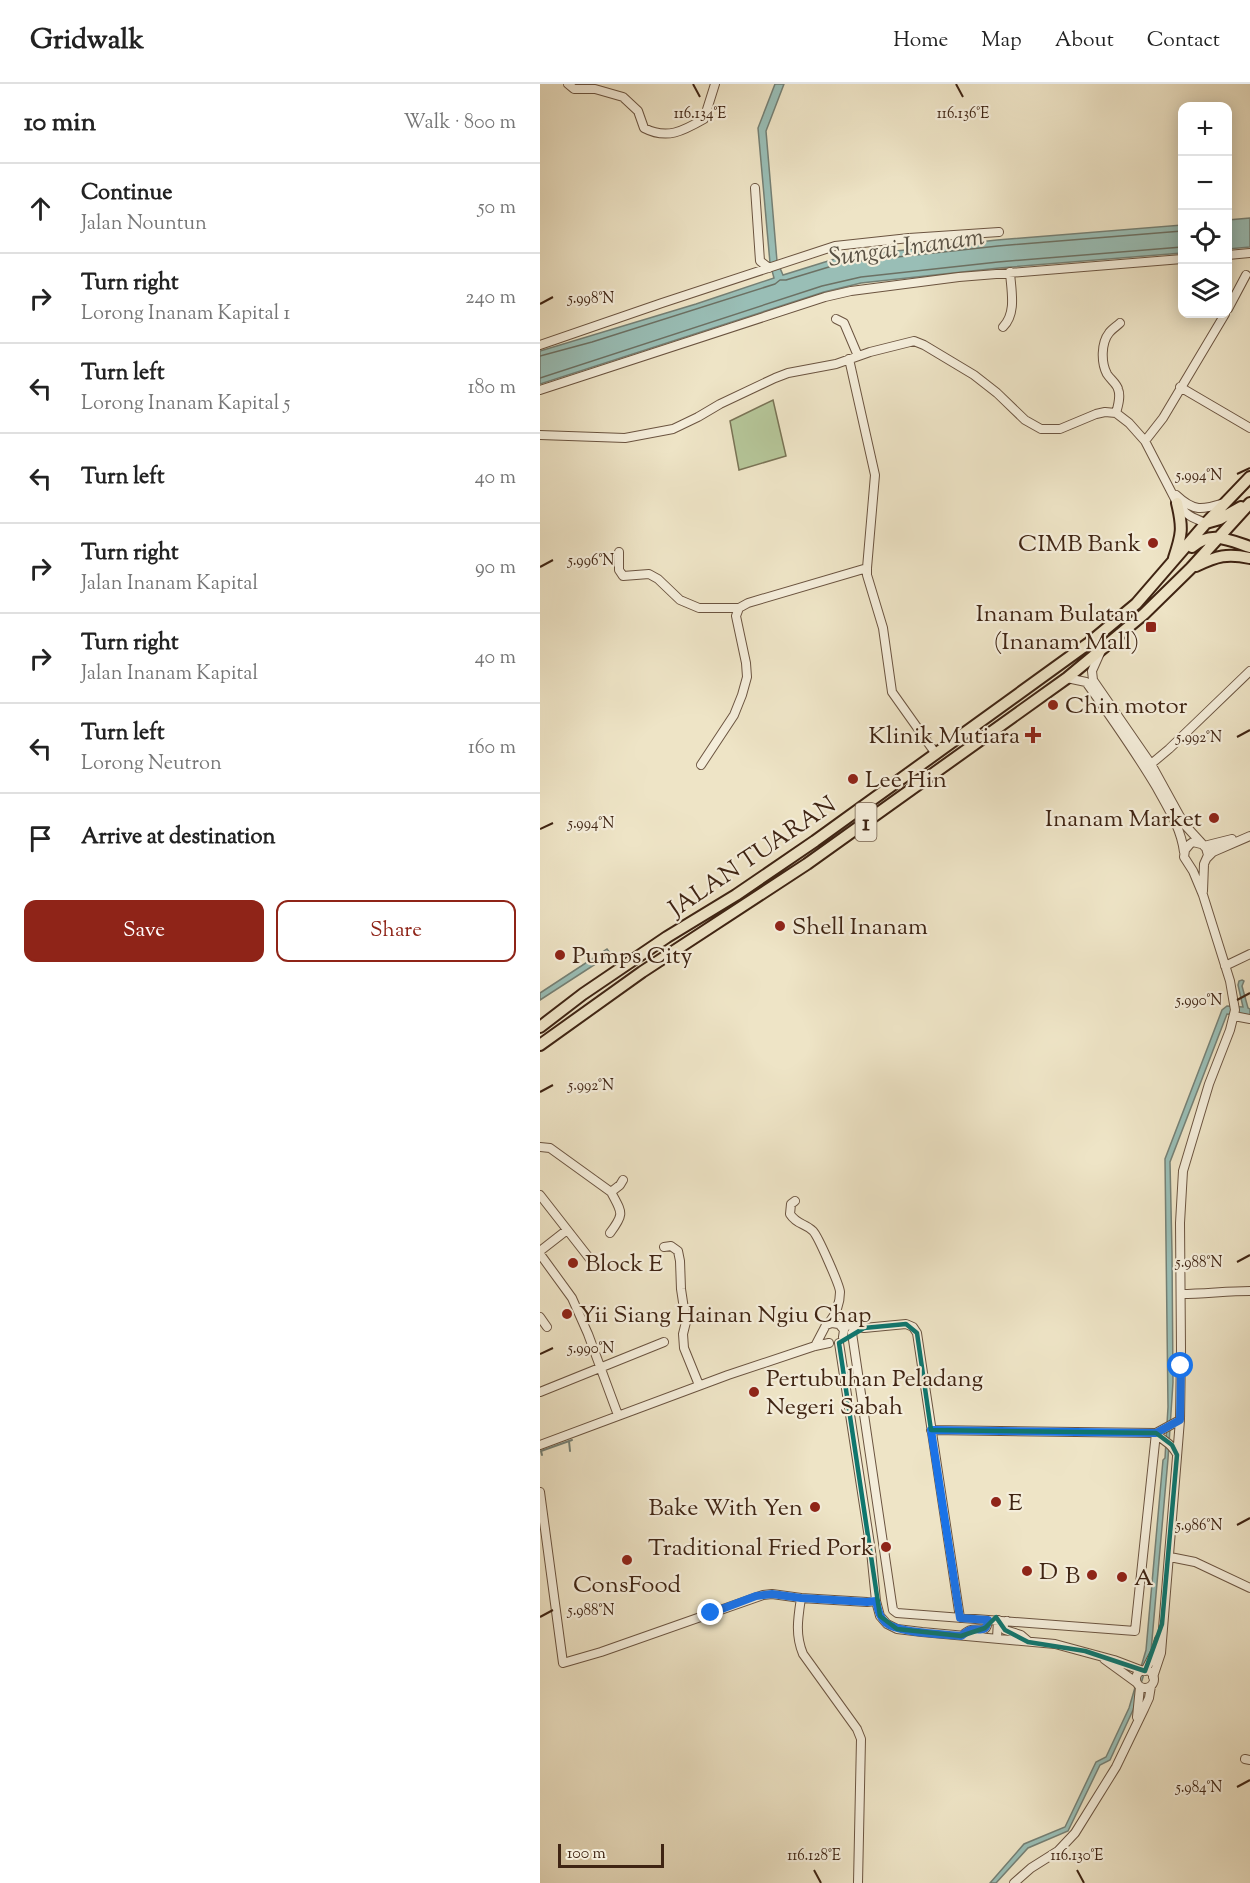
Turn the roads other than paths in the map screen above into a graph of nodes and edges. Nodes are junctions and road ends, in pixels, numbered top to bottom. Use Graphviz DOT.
graph roads {
  1 [pos="568,84"];
  2 [pos="715,84"];
  3 [pos="755,188"];
  4 [pos="999,232"];
  5 [pos="1250,253"];
  6 [pos="1232,255"];
  7 [pos="1178,259"];
  8 [pos="769,268"];
  9 [pos="1010,272"];
  10 [pos="1246,275"];
  11 [pos="1232,300"];
  12 [pos="1223,318"];
  13 [pos="836,320"];
  14 [pos="1120,323"];
  15 [pos="1003,327"];
  16 [pos="540,345"];
  17 [pos="858,356"];
  18 [pos="849,359"];
  19 [pos="1180,387"];
  20 [pos="540,390"];
  21 [pos="1116,413"];
  22 [pos="1250,428"];
  23 [pos="540,435"];
  24 [pos="1145,441"];
  25 [pos="1250,477"];
  26 [pos="1170,490"];
  27 [pos="1250,501"];
  28 [pos="1226,502"];
  29 [pos="1177,503"];
  30 [pos="1206,523"];
  31 [pos="1220,537"];
  32 [pos="1250,547"];
  33 [pos="619,552"];
  34 [pos="1250,558"];
  35 [pos="1172,564"];
  36 [pos="867,568"];
  37 [pos="1191,568"];
  38 [pos="739,608"];
  39 [pos="1101,652"];
  40 [pos="1250,671"];
  41 [pos="1067,678"];
  42 [pos="1134,738"];
  43 [pos="1166,751"];
  44 [pos="936,754"];
  45 [pos="1151,764"];
  46 [pos="701,765"];
  47 [pos="1158,775"];
  48 [pos="1172,814"];
  49 [pos="1250,834"];
  50 [pos="1203,845"];
  51 [pos="1184,853"];
  52 [pos="1207,859"];
  53 [pos="1188,863"];
  54 [pos="1203,895"];
  55 [pos="1250,954"];
  56 [pos="1225,966"];
  57 [pos="1234,1016"];
  58 [pos="1250,1019"];
  59 [pos="540,1027"];
  60 [pos="540,1045"];
  61 [pos="540,1146"];
  62 [pos="623,1180"];
  63 [pos="611,1192"];
  64 [pos="540,1196"];
  65 [pos="795,1201"];
  66 [pos="567,1230"];
  67 [pos="610,1233"];
  68 [pos="664,1247"];
  69 [pos="540,1252"];
  70 [pos="590,1259"];
  71 [pos="1250,1291"];
  72 [pos="1181,1294"];
  73 [pos="540,1317"];
  74 [pos="839,1324"];
  75 [pos="826,1326"];
  76 [pos="547,1327"];
  77 [pos="864,1328"];
  78 [pos="852,1333"];
  79 [pos="841,1340"];
  80 [pos="664,1342"];
  81 [pos="828,1343"];
  82 [pos="815,1346"];
  83 [pos="600,1369"];
  84 [pos="699,1385"];
  85 [pos="540,1392"];
  86 [pos="618,1415"];
  87 [pos="1180,1420"];
  88 [pos="931,1430"];
  89 [pos="1156,1433"];
  90 [pos="540,1444"];
  91 [pos="1178,1455"];
  92 [pos="540,1491"];
  93 [pos="1170,1557"];
  94 [pos="1250,1588"];
  95 [pos="801,1598"];
  96 [pos="876,1601"];
  97 [pos="960,1618"];
  98 [pos="988,1620"];
  99 [pos="998,1620"];
  100 [pos="1008,1621"];
  101 [pos="1162,1624"];
  102 [pos="961,1636"];
  103 [pos="997,1638"];
  104 [pos="1028,1642"];
  105 [pos="1100,1656"];
  106 [pos="1144,1671"];
  107 [pos="1152,1681"];
  108 [pos="1138,1685"];
  109 [pos="1137,1721"];
  110 [pos="858,1883"];
  111 [pos="1014,1883"];
  1 -- 2 [label="street"];
  3 -- 8 [label="street"];
  4 -- 8 [label="street"];
  5 -- 6 [label="street"];
  7 -- 9 [label="street"];
  8 -- 16 [label="street"];
  9 -- 15 [label="street"];
  9 -- 20 [label="street"];
  10 -- 11 [label="street"];
  12 -- 19 [label="street"];
  13 -- 17 [label="street"];
  14 -- 21 [label="street"];
  17 -- 18 [label="street"];
  17 -- 21 [label="street"];
  18 -- 23 [label="street"];
  18 -- 36 [label="street"];
  19 -- 22 [label="street"];
  19 -- 24 [label="street"];
  21 -- 24 [label="street"];
  24 -- 26 [label="street"];
  25 -- 28 [label="main road, JALAN TUARAN / 1"];
  26 -- 28 [label="street"];
  26 -- 29 [label="street"];
  27 -- 30 [label="main road"];
  27 -- 31 [label="main road, JALAN TUARAN / 1"];
  28 -- 30 [label="main road, JALAN TUARAN / 1"];
  29 -- 30 [label="street"];
  29 -- 35 [label="main road"];
  30 -- 35 [label="main road, JALAN TUARAN / 1"];
  31 -- 32 [label="main road"];
  31 -- 35 [label="main road"];
  31 -- 37 [label="main road, JALAN TUARAN / 1"];
  33 -- 38 [label="street"];
  34 -- 37 [label="main road"];
  35 -- 44 [label="main road, JALAN TUARAN / 1"];
  36 -- 38 [label="street"];
  36 -- 44 [label="street"];
  37 -- 39 [label="main road, JALAN TUARAN / 1"];
  38 -- 46 [label="street"];
  39 -- 41 [label="main road, JALAN TUARAN / 1"];
  39 -- 42 [label="street"];
  40 -- 43 [label="street"];
  41 -- 48 [label="street"];
  41 -- 60 [label="main road, JALAN TUARAN / 1"];
  42 -- 43 [label="street"];
  42 -- 45 [label="street"];
  43 -- 45 [label="street"];
  43 -- 47 [label="street"];
  44 -- 59 [label="main road, JALAN TUARAN / 1"];
  45 -- 47 [label="street"];
  45 -- 48 [label="street"];
  47 -- 50 [label="street"];
  48 -- 51 [label="street"];
  49 -- 50 [label="street"];
  49 -- 52 [label="street"];
  50 -- 51 [label="street"];
  50 -- 52 [label="street"];
  51 -- 53 [label="street"];
  52 -- 53 [label="street"];
  52 -- 54 [label="street"];
  53 -- 54 [label="street"];
  54 -- 56 [label="street"];
  55 -- 56 [label="street"];
  56 -- 57 [label="street"];
  57 -- 58 [label="street"];
  57 -- 72 [label="street"];
  61 -- 63 [label="street"];
  62 -- 63 [label="street"];
  63 -- 67 [label="street"];
  64 -- 66 [label="street"];
  65 -- 75 [label="street"];
  66 -- 69 [label="street"];
  66 -- 70 [label="street"];
  68 -- 84 [label="street"];
  69 -- 83 [label="street"];
  71 -- 72 [label="street"];
  72 -- 87 [label="street"];
  73 -- 76 [label="street"];
  74 -- 75 [label="street"];
  74 -- 77 [label="street"];
  74 -- 79 [label="street"];
  75 -- 81 [label="street"];
  75 -- 82 [label="street"];
  77 -- 78 [label="street"];
  77 -- 88 [label="street"];
  78 -- 79 [label="street"];
  78 -- 97 [label="street"];
  79 -- 81 [label="street"];
  79 -- 96 [label="street"];
  80 -- 83 [label="street"];
  81 -- 82 [label="street"];
  82 -- 84 [label="street"];
  83 -- 85 [label="street"];
  83 -- 86 [label="street"];
  84 -- 86 [label="street"];
  86 -- 90 [label="street"];
  87 -- 89 [label="street"];
  87 -- 91 [label="street"];
  88 -- 89 [label="street"];
  88 -- 97 [label="street"];
  89 -- 91 [label="street"];
  89 -- 100 [label="street"];
  91 -- 93 [label="street"];
  92 -- 95 [label="street"];
  93 -- 94 [label="street"];
  93 -- 101 [label="street"];
  95 -- 96 [label="street"];
  95 -- 110 [label="street"];
  96 -- 102 [label="street"];
  97 -- 98 [label="street"];
  98 -- 99 [label="street"];
  98 -- 102 [label="street"];
  99 -- 100 [label="street"];
  99 -- 103 [label="street"];
  100 -- 104 [label="street"];
  101 -- 106 [label="street"];
  101 -- 107 [label="street"];
  102 -- 103 [label="street"];
  103 -- 104 [label="street"];
  104 -- 105 [label="street"];
  105 -- 106 [label="street"];
  105 -- 108 [label="street"];
  106 -- 107 [label="street"];
  106 -- 108 [label="street"];
  107 -- 108 [label="street"];
  107 -- 109 [label="street"];
  108 -- 109 [label="street"];
  109 -- 111 [label="street"];
}
